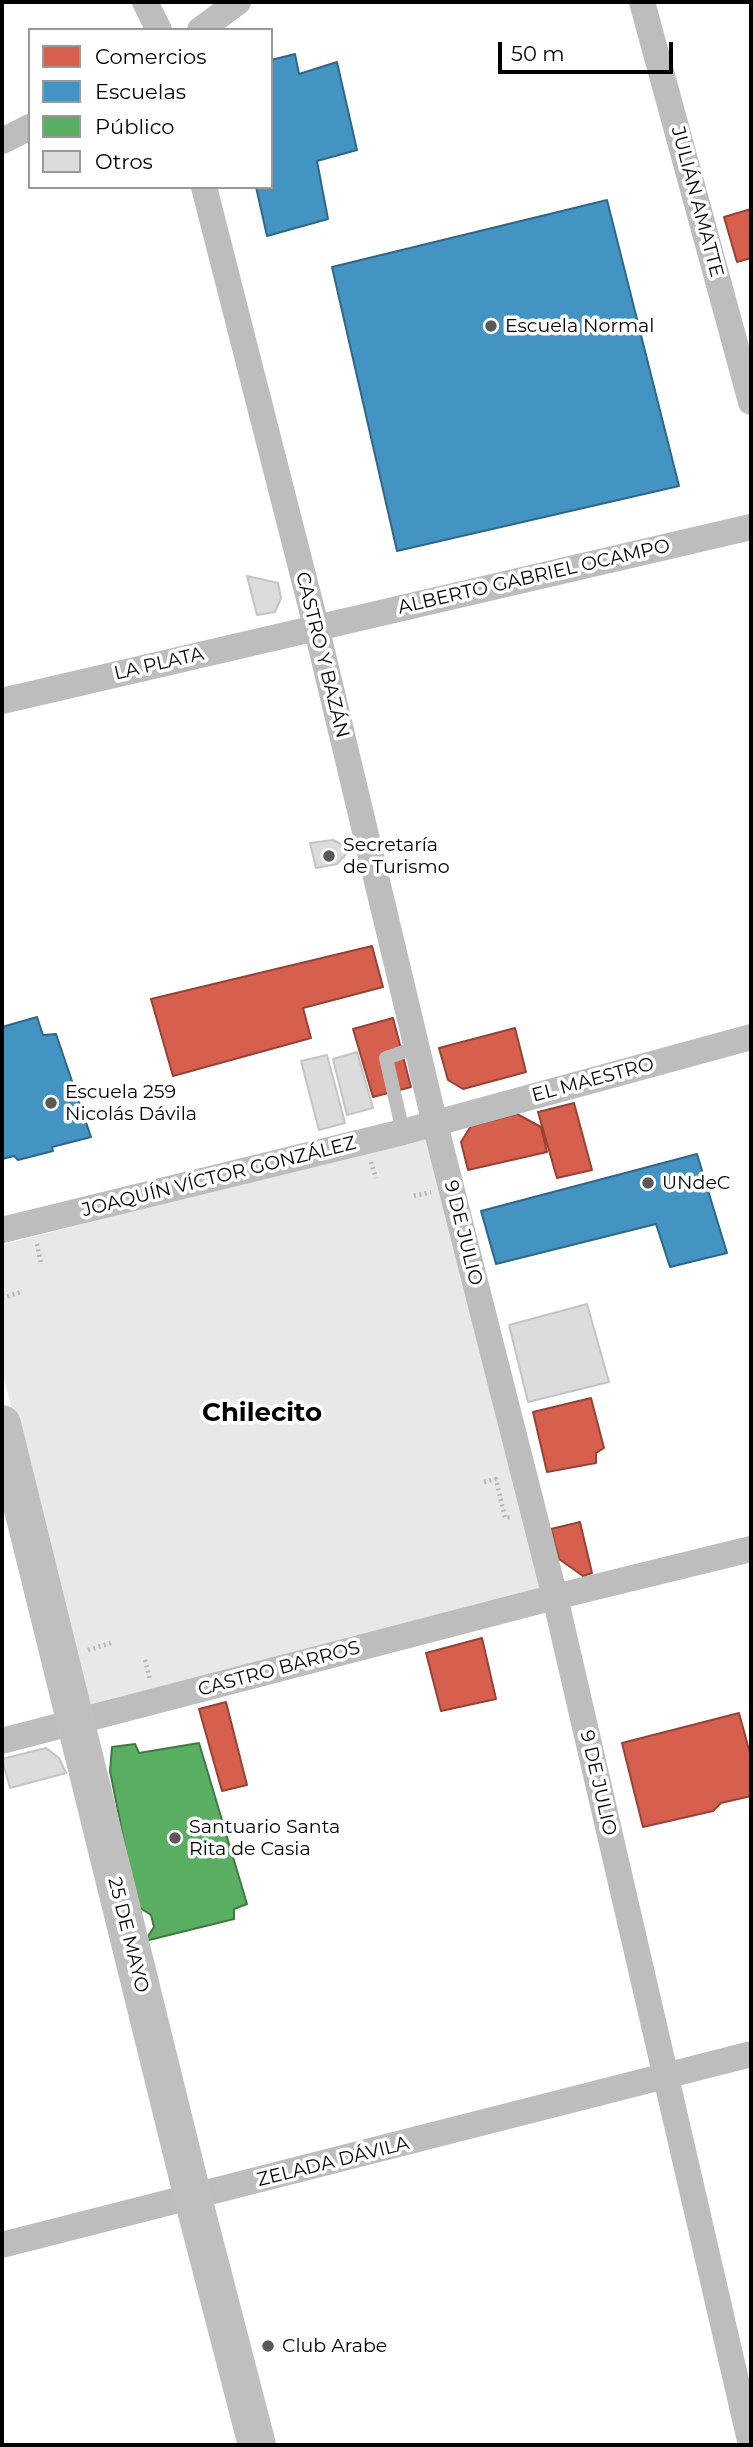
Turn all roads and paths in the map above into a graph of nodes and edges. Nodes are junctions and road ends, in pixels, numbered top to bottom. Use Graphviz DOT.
graph roads {
  1 [pos="145,2"];
  2 [pos="238,2"];
  3 [pos="642,2"];
  4 [pos="158,28"];
  5 [pos="203,28"];
  6 [pos="28,128"];
  7 [pos="2,141"];
  8 [pos="205,189"];
  9 [pos="751,402"];
  10 [pos="751,527"];
  11 [pos="316,626"];
  12 [pos="2,701"];
  13 [pos="751,1037"];
  14 [pos="418,1047"];
  15 [pos="435,1124"];
  16 [pos="403,1132"];
  17 [pos="2,1230"];
  18 [pos="21,1292"];
  19 [pos="2,1298"];
  20 [pos="2,1424"];
  21 [pos="751,1549"];
  22 [pos="555,1597"];
  23 [pos="76,1723"];
  24 [pos="2,1741"];
  25 [pos="751,2054"];
  26 [pos="664,2076"];
  27 [pos="192,2198"];
  28 [pos="2,2245"];
  29 [pos="257,2445"];
  30 [pos="751,2445"];
  1 -- 4 [label="street"];
  2 -- 5 [label="street"];
  3 -- 9 [label="street, JULIÁN AMATTE"];
  6 -- 7 [label="street"];
  8 -- 11 [label="street, CASTRO Y BAZÁN"];
  10 -- 11 [label="street, ALBERTO GABRIEL OCAMPO"];
  11 -- 12 [label="street, LA PLATA"];
  11 -- 14 [label="street, CASTRO Y BAZÁN"];
  13 -- 15 [label="street, EL MAESTRO"];
  14 -- 15 [label="street, CASTRO Y BAZÁN"];
  14 -- 16 [label="lane"];
  15 -- 16 [label="street, JOAQUÍN VÍCTOR GONZÁLEZ"];
  15 -- 22 [label="street, 9 DE JULIO"];
  16 -- 17 [label="street, JOAQUÍN VÍCTOR GONZÁLEZ"];
  18 -- 19 [label="path"];
  20 -- 23 [label="main road, 25 DE MAYO"];
  21 -- 22 [label="street, CASTRO BARROS"];
  22 -- 23 [label="street, CASTRO BARROS"];
  22 -- 26 [label="street, 9 DE JULIO"];
  23 -- 24 [label="street, CASTRO BARROS"];
  23 -- 27 [label="main road, 25 DE MAYO"];
  25 -- 26 [label="street, ZELADA DÁVILA"];
  26 -- 27 [label="street, ZELADA DÁVILA"];
  26 -- 30 [label="street, 9 DE JULIO"];
  27 -- 28 [label="street, ZELADA DÁVILA"];
  27 -- 29 [label="main road, 25 DE MAYO"];
}
